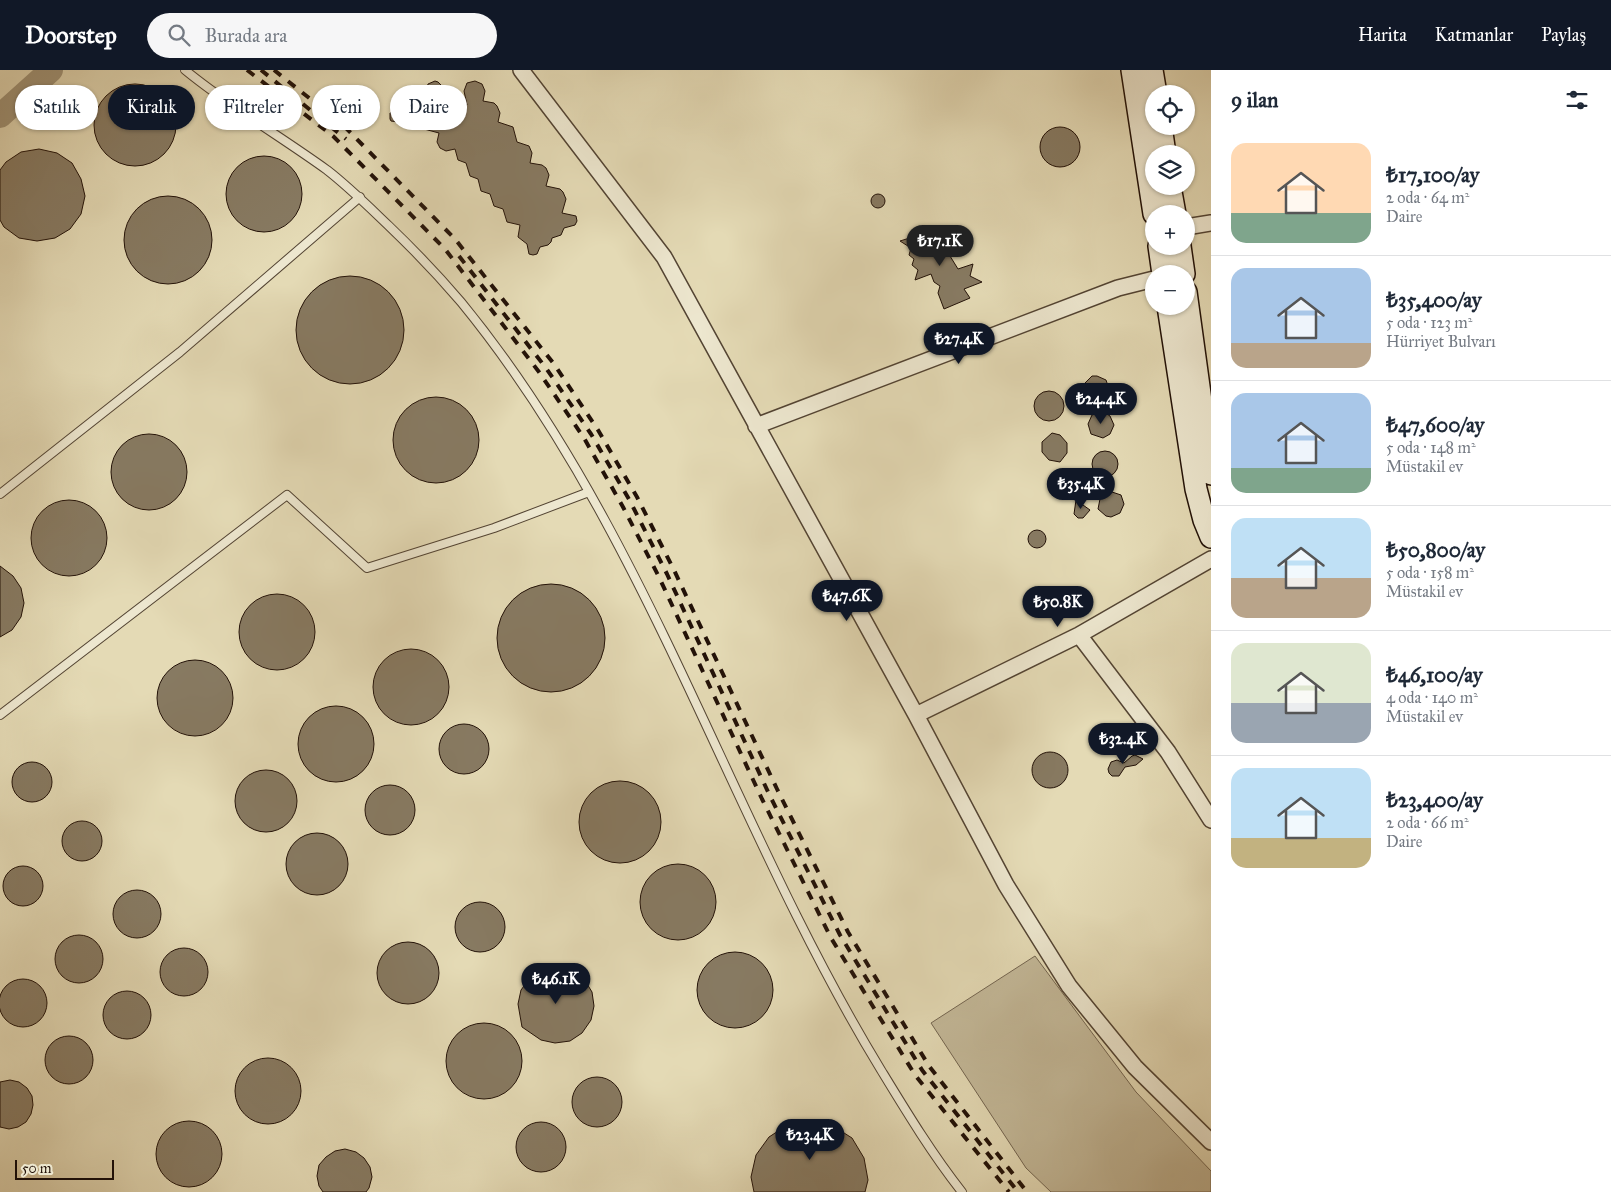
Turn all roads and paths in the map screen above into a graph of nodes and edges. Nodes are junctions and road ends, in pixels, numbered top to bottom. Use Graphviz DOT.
graph roads {
  1 [pos="184,70"];
  2 [pos="521,70"];
  3 [pos="1132,70"];
  4 [pos="1152,70"];
  5 [pos="1154,85"];
  6 [pos="360,197"];
  7 [pos="1153,205"];
  8 [pos="1211,223"];
  9 [pos="1195,226"];
  10 [pos="1145,281"];
  11 [pos="1169,315"];
  12 [pos="1189,315"];
  13 [pos="756,426"];
  14 [pos="1211,474"];
  15 [pos="589,492"];
  16 [pos="0,494"];
  17 [pos="1211,538"];
  18 [pos="1211,559"];
  19 [pos="1079,635"];
  20 [pos="0,715"];
  21 [pos="916,715"];
  22 [pos="1211,820"];
  23 [pos="1211,1142"];
  24 [pos="962,1192"];
  1 -- 6 [label="lane"];
  2 -- 13 [label="street"];
  3 -- 7 [label="main road"];
  4 -- 5 [label="main road"];
  6 -- 15 [label="lane"];
  6 -- 16 [label="lane"];
  8 -- 9 [label="street"];
  10 -- 13 [label="street"];
  11 -- 17 [label="main road"];
  12 -- 14 [label="main road"];
  13 -- 21 [label="street"];
  15 -- 20 [label="lane"];
  15 -- 24 [label="lane"];
  18 -- 19 [label="street"];
  19 -- 21 [label="street"];
  19 -- 22 [label="street"];
  21 -- 23 [label="street"];
}
